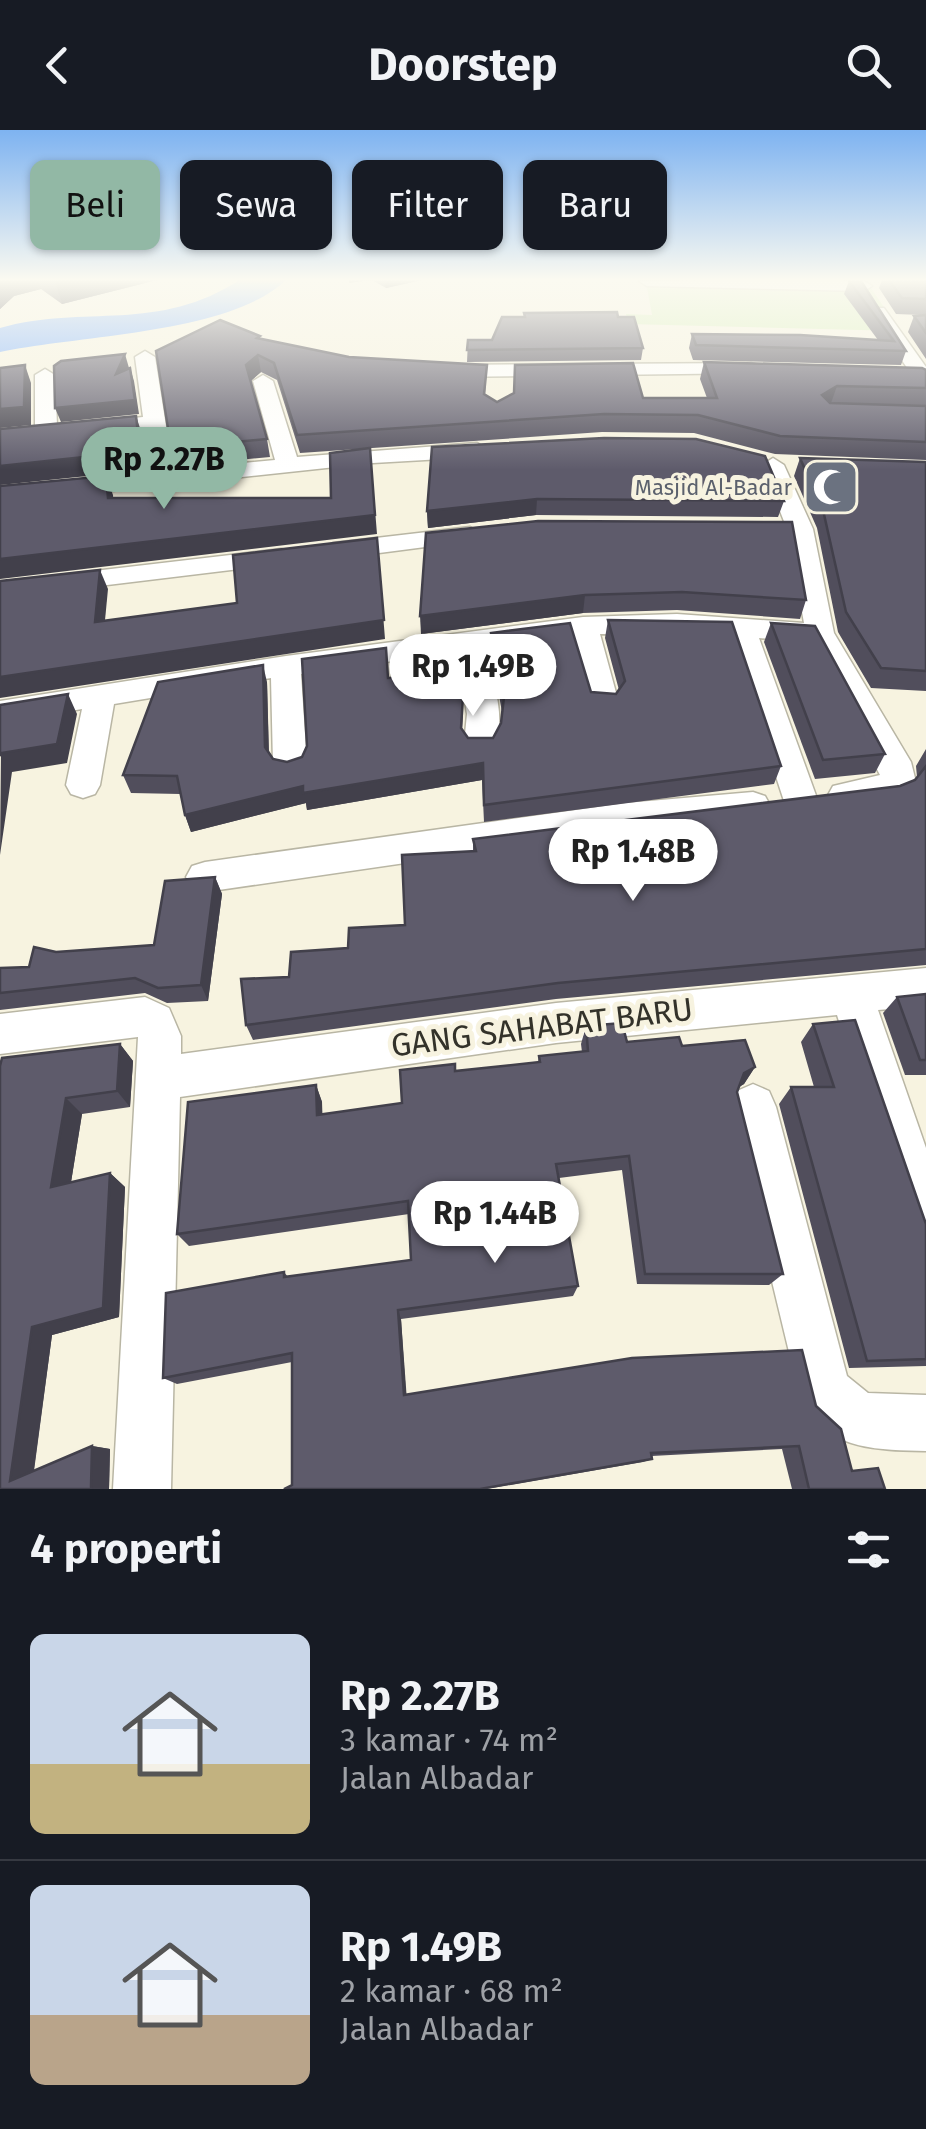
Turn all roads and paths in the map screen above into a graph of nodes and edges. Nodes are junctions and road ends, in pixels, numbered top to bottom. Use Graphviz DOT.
graph roads {
  1 [pos="896,342"];
  2 [pos="144,357"];
  3 [pos="422,370"];
  4 [pos="770,370"];
  5 [pos="46,376"];
  6 [pos="917,377"];
  7 [pos="262,381"];
  8 [pos="151,423"];
  9 [pos="46,433"];
  10 [pos="0,438"];
  11 [pos="510,448"];
  12 [pos="770,462"];
  13 [pos="288,464"];
  14 [pos="163,480"];
  15 [pos="0,496"];
  16 [pos="496,532"];
  17 [pos="0,590"];
  18 [pos="583,626"];
  19 [pos="742,630"];
  20 [pos="820,633"];
  21 [pos="470,642"];
  22 [pos="286,666"];
  23 [pos="100,697"];
  24 [pos="602,700"];
  25 [pos="0,712"];
  26 [pos="480,744"];
  27 [pos="290,764"];
  28 [pos="83,785"];
  29 [pos="801,801"];
  30 [pos="205,877"];
  31 [pos="926,987"];
  32 [pos="851,992"];
  33 [pos="0,1034"];
  34 [pos="160,1080"];
  35 [pos="754,1107"];
  36 [pos="926,1219"];
  37 [pos="926,1422"];
  38 [pos="142,1489"];
  1 -- 6 [label="street"];
  2 -- 8 [label="street"];
  3 -- 4 [label="street"];
  5 -- 9 [label="street"];
  7 -- 13 [label="street"];
  8 -- 9 [label="street"];
  8 -- 14 [label="street"];
  9 -- 10 [label="street"];
  11 -- 13 [label="street"];
  12 -- 20 [label="street"];
  13 -- 14 [label="street"];
  14 -- 15 [label="street"];
  16 -- 17 [label="street"];
  18 -- 19 [label="street"];
  18 -- 21 [label="street"];
  18 -- 24 [label="street"];
  19 -- 20 [label="street"];
  19 -- 29 [label="street"];
  20 -- 29 [label="street"];
  21 -- 22 [label="street"];
  21 -- 26 [label="street"];
  22 -- 23 [label="street"];
  22 -- 27 [label="street"];
  23 -- 25 [label="street"];
  23 -- 28 [label="street"];
  29 -- 30 [label="street"];
  31 -- 32 [label="street, GANG SAHABAT BARU"];
  32 -- 34 [label="street, GANG SAHABAT BARU"];
  32 -- 36 [label="street"];
  33 -- 34 [label="street"];
  34 -- 38 [label="street"];
  35 -- 37 [label="street"];
}
